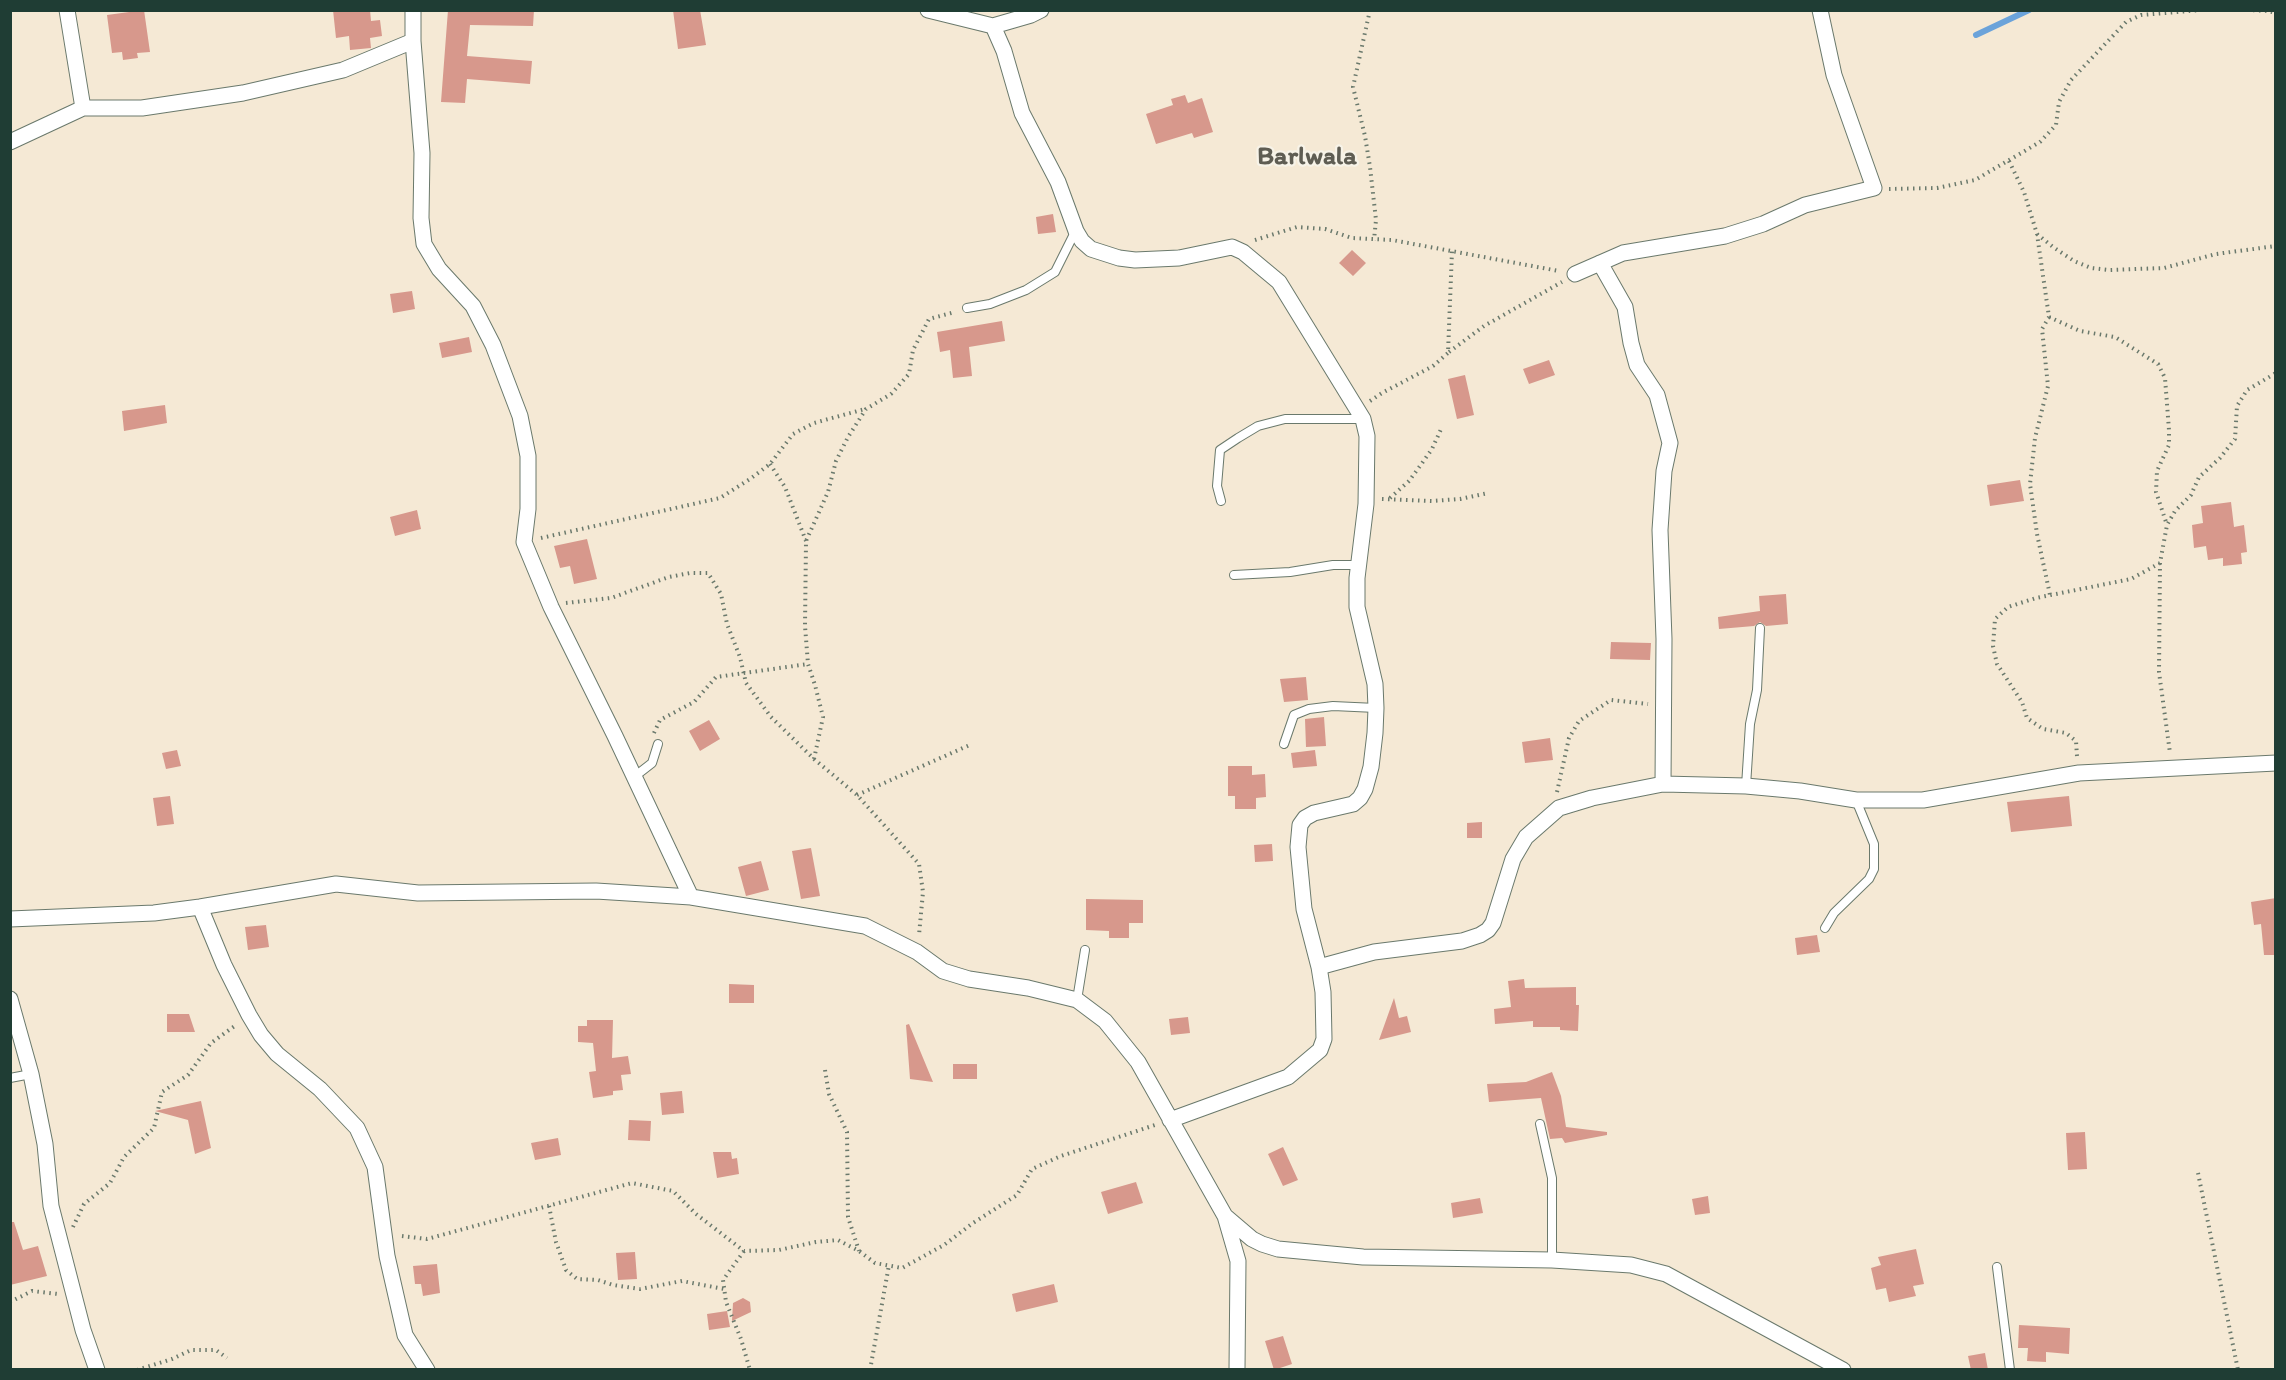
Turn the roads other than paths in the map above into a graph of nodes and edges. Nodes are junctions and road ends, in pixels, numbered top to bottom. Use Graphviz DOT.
graph roads {
  1 [pos="67,10"];
  2 [pos="413,10"];
  3 [pos="928,10"];
  4 [pos="1041,10"];
  5 [pos="1820,10"];
  6 [pos="993,26"];
  7 [pos="413,41"];
  8 [pos="83,108"];
  9 [pos="10,142"];
  10 [pos="1076,231"];
  11 [pos="1600,263"];
  12 [pos="1575,274"];
  13 [pos="967,308"];
  14 [pos="1360,414"];
  15 [pos="1221,501"];
  16 [pos="1358,565"];
  17 [pos="1234,575"];
  18 [pos="1760,628"];
  19 [pos="1376,708"];
  20 [pos="658,744"];
  21 [pos="1284,744"];
  22 [pos="2276,763"];
  23 [pos="633,778"];
  24 [pos="1663,784"];
  25 [pos="1746,786"];
  26 [pos="1856,800"];
  27 [pos="691,897"];
  28 [pos="200,908"];
  29 [pos="10,919"];
  30 [pos="1825,928"];
  31 [pos="1085,950"];
  32 [pos="1319,967"];
  33 [pos="10,999"];
  34 [pos="1077,1000"];
  35 [pos="31,1074"];
  36 [pos="10,1078"];
  37 [pos="1170,1119"];
  38 [pos="1540,1124"];
  39 [pos="1225,1216"];
  40 [pos="1552,1260"];
  41 [pos="1997,1267"];
  42 [pos="1836,1368"];
  43 [pos="98,1370"];
  44 [pos="427,1370"];
  45 [pos="1237,1370"];
  46 [pos="2010,1370"];
  1 -- 8 [label="street"];
  2 -- 7 [label="street"];
  3 -- 6 [label="street"];
  4 -- 6 [label="street"];
  5 -- 11 [label="street"];
  6 -- 10 [label="street"];
  7 -- 8 [label="street"];
  7 -- 23 [label="street"];
  8 -- 9 [label="street"];
  10 -- 13 [label="lane"];
  10 -- 14 [label="street"];
  11 -- 12 [label="street"];
  11 -- 24 [label="street"];
  14 -- 15 [label="lane"];
  14 -- 16 [label="street"];
  16 -- 17 [label="lane"];
  16 -- 19 [label="street"];
  18 -- 25 [label="lane"];
  19 -- 21 [label="lane"];
  19 -- 32 [label="street"];
  20 -- 23 [label="lane"];
  22 -- 26 [label="street"];
  23 -- 27 [label="street"];
  24 -- 25 [label="street"];
  24 -- 32 [label="street"];
  25 -- 26 [label="street"];
  26 -- 30 [label="lane"];
  27 -- 28 [label="street"];
  27 -- 34 [label="street"];
  28 -- 29 [label="street"];
  28 -- 44 [label="street"];
  31 -- 34 [label="lane"];
  32 -- 37 [label="street"];
  33 -- 35 [label="street"];
  34 -- 37 [label="street"];
  35 -- 36 [label="lane"];
  35 -- 43 [label="street"];
  37 -- 39 [label="street"];
  38 -- 40 [label="lane"];
  39 -- 40 [label="street"];
  39 -- 45 [label="street"];
  40 -- 42 [label="street"];
  41 -- 46 [label="lane"];
}
